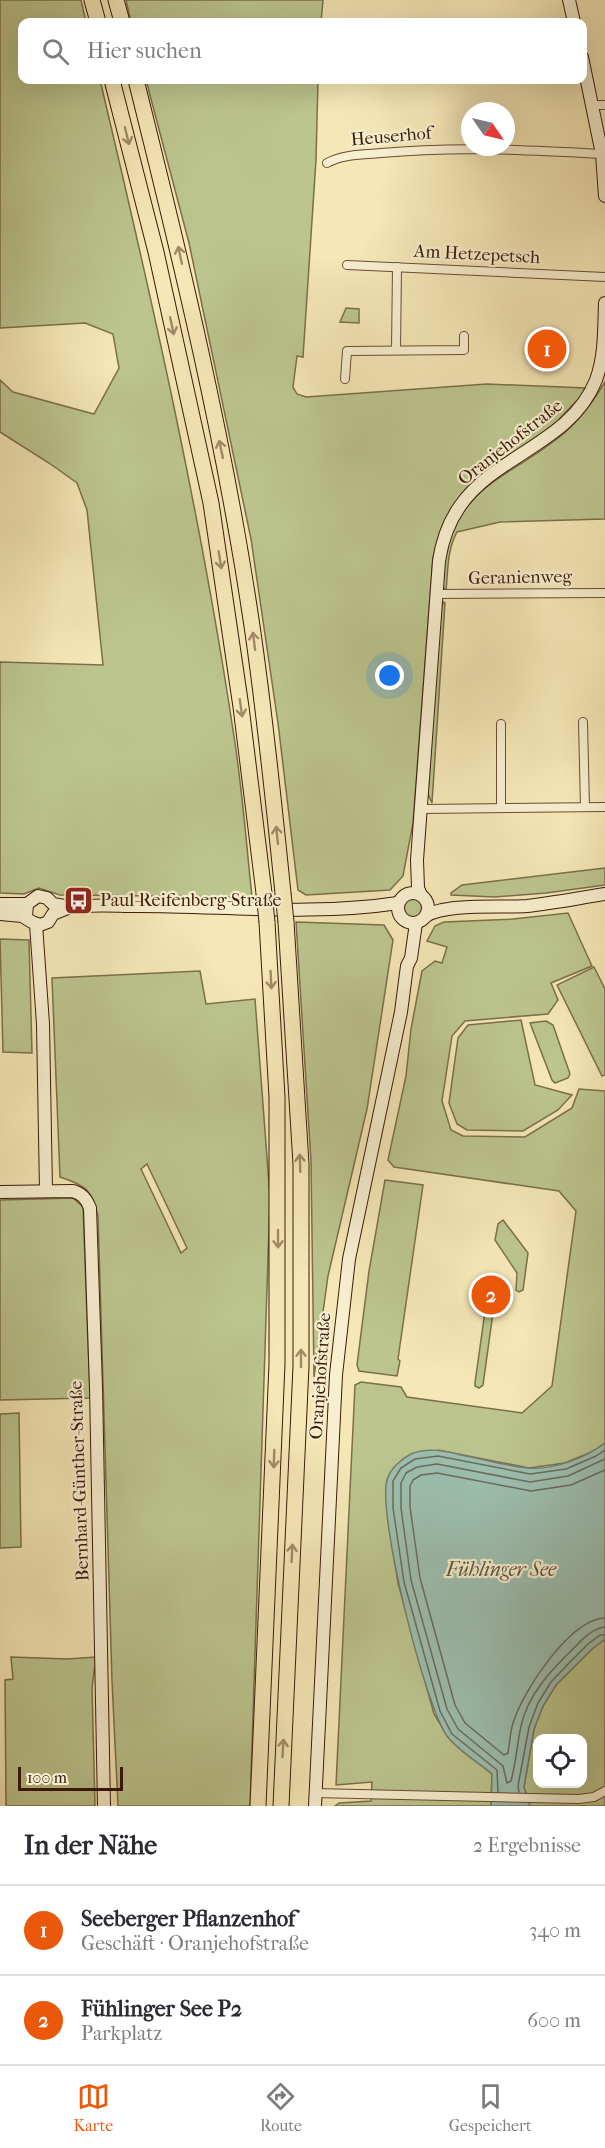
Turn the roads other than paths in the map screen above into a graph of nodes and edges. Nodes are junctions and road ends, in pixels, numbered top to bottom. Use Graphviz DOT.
graph roads {
  1 [pos="92,0"];
  2 [pos="116,0"];
  3 [pos="569,0"];
  4 [pos="97,18"];
  5 [pos="121,18"];
  6 [pos="573,18"];
  7 [pos="587,71"];
  8 [pos="113,84"];
  9 [pos="137,84"];
  10 [pos="599,105"];
  11 [pos="602,154"];
  12 [pos="327,163"];
  13 [pos="605,196"];
  14 [pos="347,265"];
  15 [pos="397,267"];
  16 [pos="605,277"];
  17 [pos="605,303"];
  18 [pos="605,333"];
  19 [pos="464,336"];
  20 [pos="396,350"];
  21 [pos="345,379"];
  22 [pos="605,592"];
  23 [pos="436,594"];
  24 [pos="583,722"];
  25 [pos="501,724"];
  26 [pos="585,807"];
  27 [pos="605,807"];
  28 [pos="501,808"];
  29 [pos="422,809"];
  30 [pos="605,894"];
  31 [pos="419,896"];
  32 [pos="0,904"];
  33 [pos="27,904"];
  34 [pos="464,908"];
  35 [pos="53,909"];
  36 [pos="0,914"];
  37 [pos="409,915"];
  38 [pos="35,922"];
  39 [pos="46,1191"];
  40 [pos="0,1192"];
  41 [pos="605,1791"];
  42 [pos="315,1800"];
  43 [pos="104,1806"];
  44 [pos="258,1806"];
  45 [pos="281,1806"];
  1 -- 4 [label="highway"];
  2 -- 5 [label="highway"];
  3 -- 6 [label="street"];
  7 -- 10 [label="street"];
  8 -- 44 [label="highway, one-way, bridge"];
  45 -- 9 [label="highway, one-way, bridge"];
  10 -- 11 [label="street"];
  11 -- 12 [label="street, Heuserhof"];
  11 -- 13 [label="street"];
  14 -- 15 [label="street, Am Hetzepetsch"];
  15 -- 16 [label="street, Am Hetzepetsch"];
  15 -- 20 [label="street"];
  17 -- 18 [label="street, Oranjehofstraße"];
  18 -- 23 [label="street, Oranjehofstraße"];
  19 -- 20 [label="street"];
  20 -- 21 [label="street"];
  22 -- 23 [label="street, Geranienweg"];
  23 -- 29 [label="street, Oranjehofstraße"];
  24 -- 26 [label="street"];
  25 -- 28 [label="street"];
  26 -- 27 [label="street"];
  26 -- 28 [label="street"];
  28 -- 29 [label="street"];
  29 -- 31 [label="street, Oranjehofstraße"];
  30 -- 34 [label="street"];
  31 -- 34 [label="street"];
  31 -- 37 [label="street, Oranjehofstraße"];
  31 -- 37 [label="street"];
  32 -- 33 [label="street"];
  33 -- 35 [label="street"];
  33 -- 38 [label="street"];
  34 -- 37 [label="street"];
  35 -- 37 [label="street"];
  35 -- 38 [label="street"];
  36 -- 38 [label="street"];
  37 -- 42 [label="street, Oranjehofstraße"];
  38 -- 39 [label="street"];
  39 -- 40 [label="street"];
  39 -- 43 [label="street, Bernhard-Günther-Straße"];
  41 -- 42 [label="street, Oranjehofstraße"];
}
